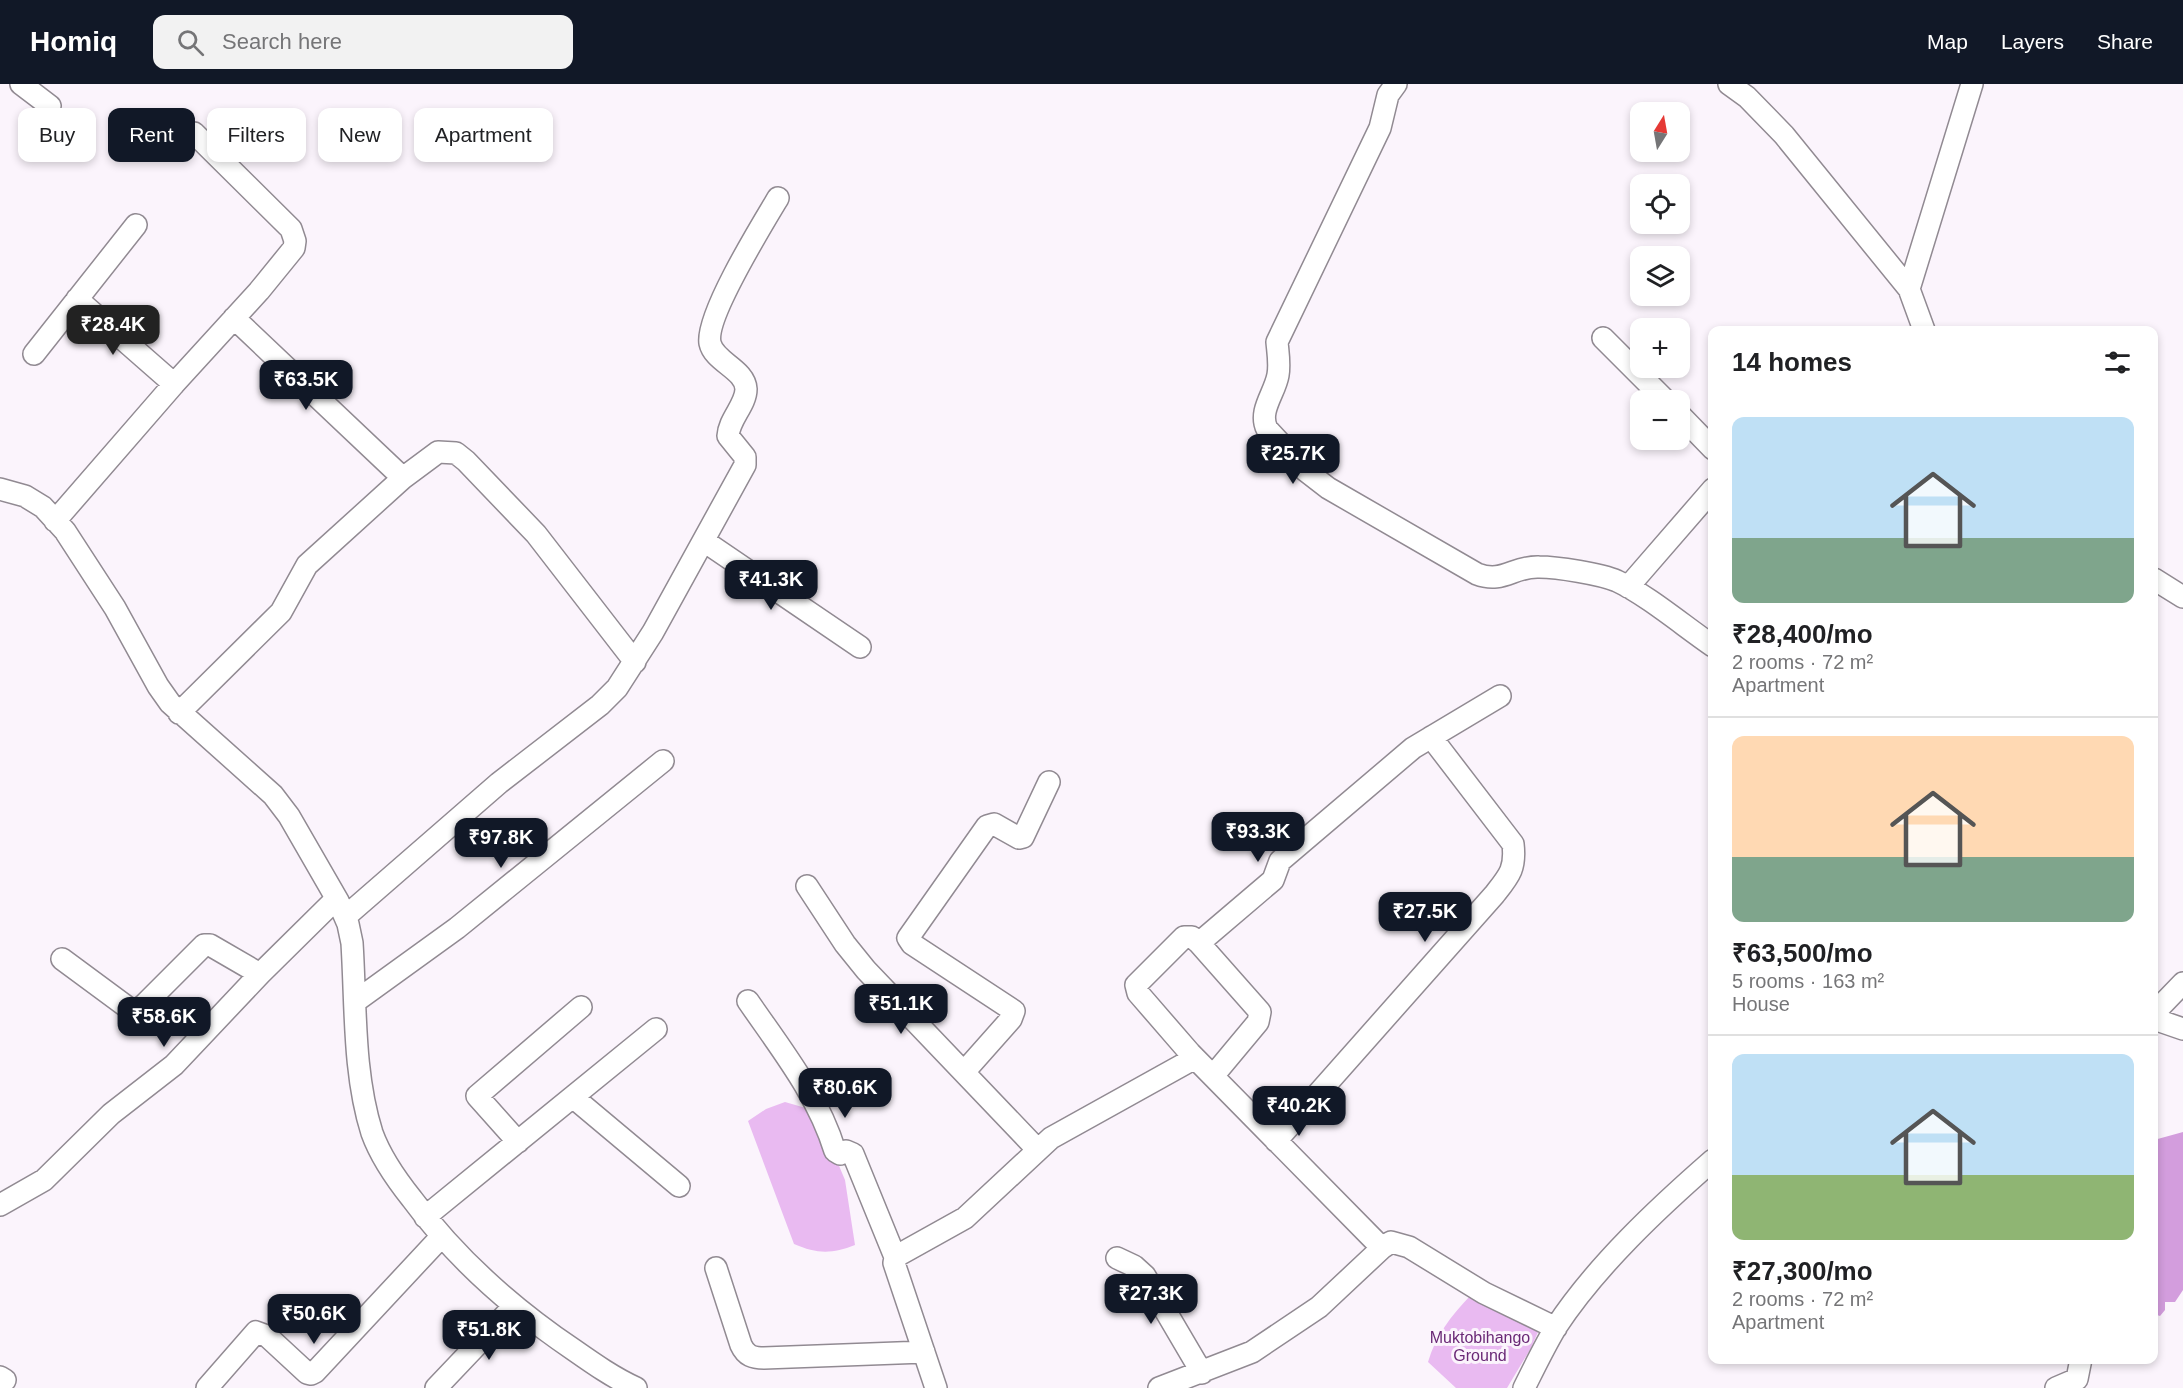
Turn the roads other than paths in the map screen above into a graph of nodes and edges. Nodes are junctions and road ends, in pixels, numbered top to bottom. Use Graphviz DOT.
graph roads {
  1 [pos="21,84"];
  2 [pos="1396,84"];
  3 [pos="1729,84"];
  4 [pos="1972,84"];
  5 [pos="1752,90"];
  6 [pos="50,106"];
  7 [pos="195,134"];
  8 [pos="778,198"];
  9 [pos="136,225"];
  10 [pos="1909,289"];
  11 [pos="77,299"];
  12 [pos="234,318"];
  13 [pos="1923,326"];
  14 [pos="1603,338"];
  15 [pos="34,354"];
  16 [pos="174,384"];
  17 [pos="1655,390"];
  18 [pos="1690,425"];
  19 [pos="1708,444"];
  20 [pos="403,478"];
  21 [pos="0,489"];
  22 [pos="1708,495"];
  23 [pos="56,520"];
  24 [pos="704,541"];
  25 [pos="2158,581"];
  26 [pos="1628,587"];
  27 [pos="2183,597"];
  28 [pos="1708,643"];
  29 [pos="860,646"];
  30 [pos="635,662"];
  31 [pos="1500,696"];
  32 [pos="179,712"];
  33 [pos="1431,737"];
  34 [pos="663,761"];
  35 [pos="1049,782"];
  36 [pos="807,886"];
  37 [pos="341,908"];
  38 [pos="1198,943"];
  39 [pos="62,959"];
  40 [pos="260,974"];
  41 [pos="2183,983"];
  42 [pos="356,1000"];
  43 [pos="748,1001"];
  44 [pos="581,1007"];
  45 [pos="2158,1009"];
  46 [pos="2158,1021"];
  47 [pos="656,1029"];
  48 [pos="2183,1029"];
  49 [pos="1195,1058"];
  50 [pos="964,1072"];
  51 [pos="1213,1076"];
  52 [pos="574,1098"];
  53 [pos="1276,1141"];
  54 [pos="518,1143"];
  55 [pos="1037,1149"];
  56 [pos="1708,1164"];
  57 [pos="679,1186"];
  58 [pos="0,1205"];
  59 [pos="425,1217"];
  60 [pos="441,1237"];
  61 [pos="1382,1248"];
  62 [pos="895,1257"];
  63 [pos="1117,1258"];
  64 [pos="716,1268"];
  65 [pos="514,1306"];
  66 [pos="1556,1328"];
  67 [pos="924,1352"];
  68 [pos="2080,1364"];
  69 [pos="1202,1373"];
  70 [pos="305,1381"];
  71 [pos="207,1388"];
  72 [pos="436,1388"];
  73 [pos="636,1388"];
  74 [pos="936,1388"];
  75 [pos="1159,1388"];
  76 [pos="1524,1388"];
  77 [pos="2056,1388"];
  1 -- 6 [label="street"];
  2 -- 26 [label="street"];
  3 -- 5 [label="street"];
  4 -- 10 [label="street"];
  5 -- 10 [label="street"];
  7 -- 12 [label="street"];
  8 -- 24 [label="street"];
  9 -- 11 [label="street"];
  10 -- 13 [label="street"];
  11 -- 15 [label="street"];
  11 -- 16 [label="street"];
  12 -- 16 [label="street"];
  12 -- 20 [label="street"];
  14 -- 17 [label="street"];
  16 -- 23 [label="street"];
  18 -- 19 [label="street"];
  20 -- 30 [label="street"];
  20 -- 32 [label="street"];
  21 -- 23 [label="street"];
  22 -- 26 [label="street"];
  23 -- 32 [label="street"];
  24 -- 29 [label="street"];
  24 -- 30 [label="street"];
  25 -- 27 [label="street"];
  26 -- 28 [label="street"];
  30 -- 37 [label="street"];
  31 -- 33 [label="street"];
  32 -- 37 [label="street"];
  33 -- 38 [label="street"];
  33 -- 53 [label="street"];
  34 -- 42 [label="street"];
  35 -- 50 [label="street"];
  36 -- 50 [label="street"];
  37 -- 40 [label="street"];
  37 -- 42 [label="street"];
  38 -- 49 [label="street"];
  38 -- 51 [label="street"];
  39 -- 40 [label="street"];
  40 -- 58 [label="street"];
  41 -- 45 [label="street"];
  42 -- 59 [label="street"];
  43 -- 62 [label="street"];
  44 -- 54 [label="street"];
  46 -- 48 [label="street"];
  47 -- 52 [label="street"];
  49 -- 51 [label="street"];
  49 -- 55 [label="street"];
  50 -- 55 [label="street"];
  51 -- 53 [label="street"];
  52 -- 54 [label="street"];
  52 -- 57 [label="street"];
  53 -- 61 [label="street"];
  54 -- 59 [label="street"];
  55 -- 62 [label="street"];
  56 -- 66 [label="street"];
  59 -- 60 [label="street"];
  60 -- 65 [label="street"];
  60 -- 70 [label="street"];
  61 -- 66 [label="street"];
  61 -- 69 [label="street"];
  62 -- 67 [label="street"];
  63 -- 69 [label="street"];
  64 -- 67 [label="street"];
  65 -- 72 [label="street"];
  65 -- 73 [label="street"];
  66 -- 76 [label="street"];
  67 -- 74 [label="street"];
  68 -- 77 [label="street"];
  69 -- 75 [label="street"];
  70 -- 71 [label="street"];
}
